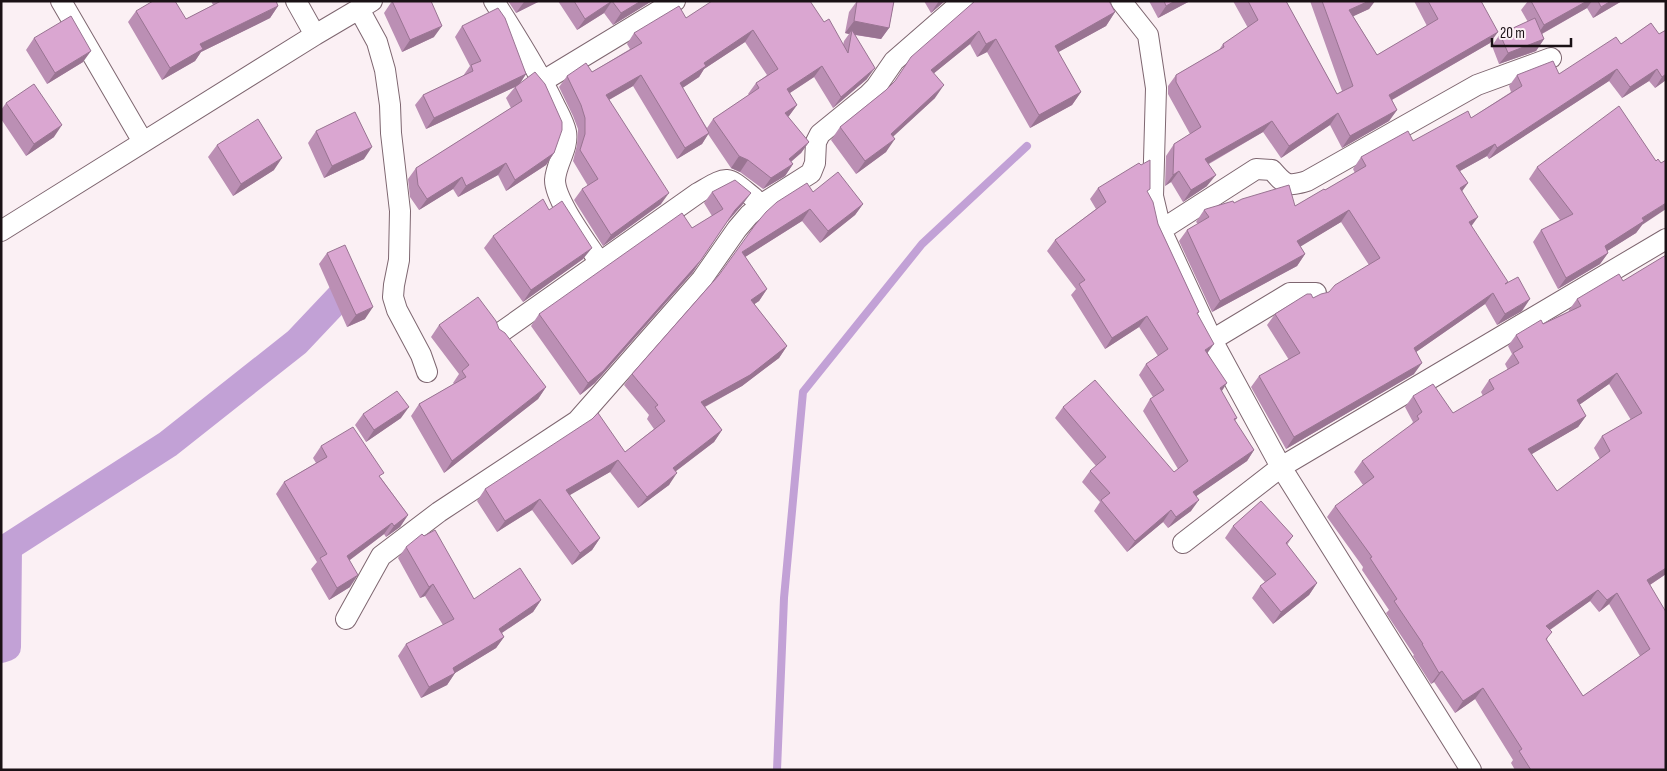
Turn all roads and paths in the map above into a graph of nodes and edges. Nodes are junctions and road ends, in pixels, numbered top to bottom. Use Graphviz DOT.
graph roads {
  1 [pos="61,1"];
  2 [pos="296,1"];
  3 [pos="494,1"];
  4 [pos="676,1"];
  5 [pos="963,1"];
  6 [pos="1121,1"];
  7 [pos="366,5"];
  8 [pos="315,35"];
  9 [pos="1551,58"];
  10 [pos="543,81"];
  11 [pos="143,142"];
  12 [pos="762,204"];
  13 [pos="1161,230"];
  14 [pos="1,231"];
  15 [pos="1666,239"];
  16 [pos="600,263"];
  17 [pos="1316,293"];
  18 [pos="500,333"];
  19 [pos="1212,340"];
  20 [pos="427,372"];
  21 [pos="1281,467"];
  22 [pos="1183,543"];
  23 [pos="346,619"];
  24 [pos="1471,770"];
  1 -- 11 [label="street"];
  2 -- 8 [label="street"];
  3 -- 10 [label="street"];
  4 -- 10 [label="street"];
  5 -- 12 [label="street"];
  6 -- 13 [label="street"];
  7 -- 8 [label="street"];
  7 -- 20 [label="street"];
  8 -- 11 [label="street"];
  9 -- 13 [label="street"];
  10 -- 16 [label="street"];
  11 -- 14 [label="street"];
  12 -- 16 [label="street"];
  12 -- 23 [label="street"];
  13 -- 19 [label="street"];
  15 -- 21 [label="street"];
  16 -- 18 [label="street"];
  17 -- 19 [label="street"];
  19 -- 21 [label="street"];
  21 -- 22 [label="street"];
  21 -- 24 [label="street"];
}
